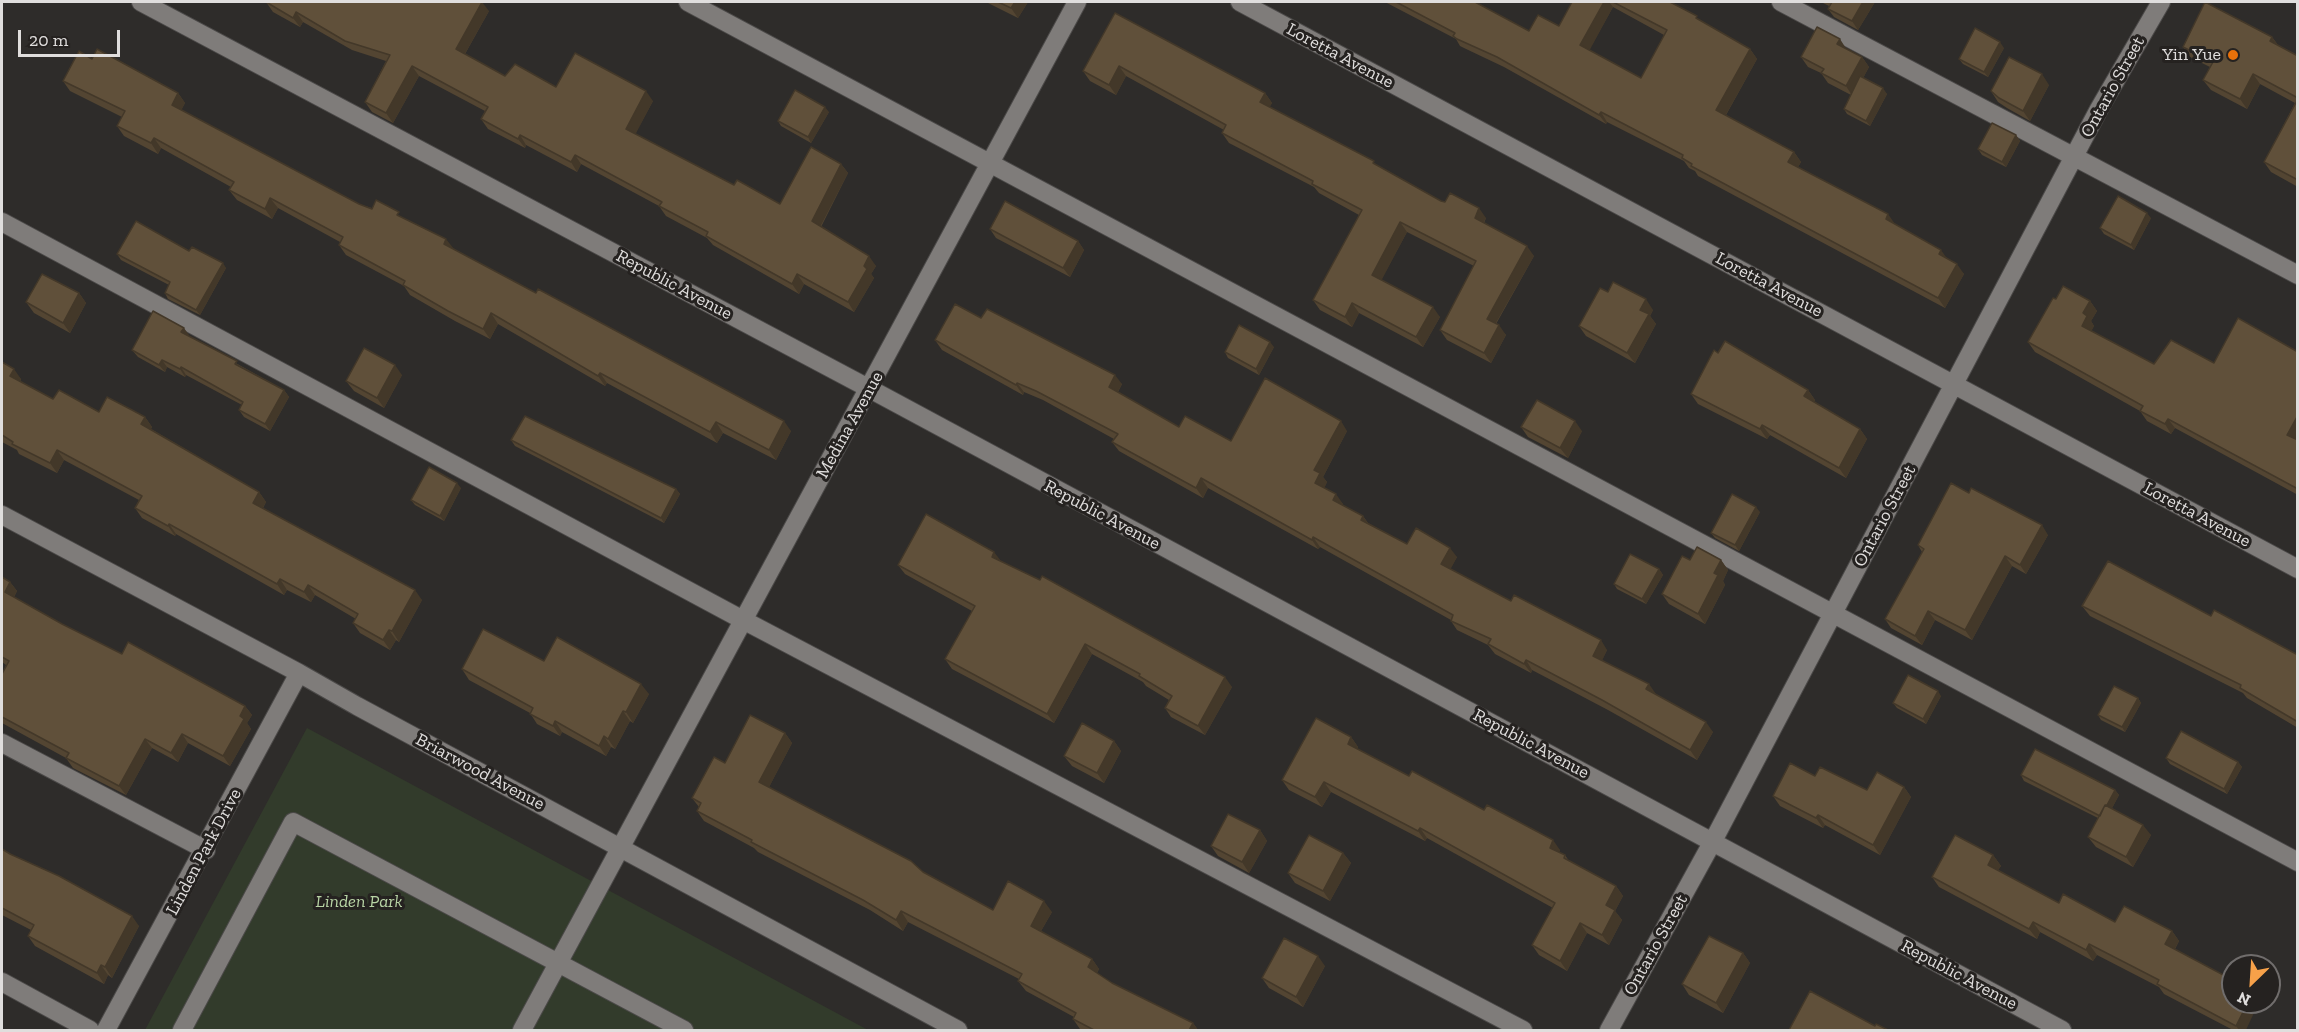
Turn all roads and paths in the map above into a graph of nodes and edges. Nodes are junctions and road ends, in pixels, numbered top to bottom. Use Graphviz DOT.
graph roads {
  1 [pos="141,2"];
  2 [pos="688,2"];
  3 [pos="1077,2"];
  4 [pos="1240,2"];
  5 [pos="1781,2"];
  6 [pos="2161,2"];
  7 [pos="2075,158"];
  8 [pos="992,161"];
  9 [pos="2,222"];
  10 [pos="2298,275"];
  11 [pos="1954,385"];
  12 [pos="870,389"];
  13 [pos="2,515"];
  14 [pos="2298,570"];
  15 [pos="1833,614"];
  16 [pos="743,620"];
  17 [pos="299,673"];
  18 [pos="2,743"];
  19 [pos="1713,842"];
  20 [pos="621,847"];
  21 [pos="206,850"];
  22 [pos="2298,862"];
  23 [pos="558,963"];
  24 [pos="2,982"];
  25 [pos="90,1030"];
  26 [pos="106,1030"];
  27 [pos="182,1030"];
  28 [pos="522,1030"];
  29 [pos="684,1030"];
  30 [pos="958,1030"];
  31 [pos="1523,1030"];
  32 [pos="1609,1030"];
  33 [pos="2062,1030"];
  1 -- 12 [label="street, Republic Avenue"];
  2 -- 8 [label="street"];
  3 -- 8 [label="street, Medina Avenue"];
  4 -- 11 [label="street, Loretta Avenue"];
  5 -- 7 [label="street"];
  6 -- 7 [label="street, Ontario Street"];
  7 -- 10 [label="street"];
  7 -- 11 [label="street, Ontario Street"];
  8 -- 12 [label="street, Medina Avenue"];
  8 -- 15 [label="street"];
  9 -- 16 [label="street"];
  11 -- 14 [label="street, Loretta Avenue"];
  11 -- 15 [label="street, Ontario Street"];
  12 -- 16 [label="street, Medina Avenue"];
  12 -- 19 [label="street, Republic Avenue"];
  13 -- 17 [label="street, Briarwood Avenue"];
  15 -- 19 [label="street, Ontario Street"];
  15 -- 22 [label="street"];
  16 -- 20 [label="street, Medina Avenue"];
  16 -- 31 [label="street"];
  17 -- 20 [label="street, Briarwood Avenue"];
  17 -- 21 [label="street, Linden Park Drive"];
  18 -- 21 [label="street"];
  19 -- 32 [label="street, Ontario Street"];
  19 -- 33 [label="street, Republic Avenue"];
  20 -- 23 [label="street, Medina Avenue"];
  20 -- 30 [label="street, Briarwood Avenue"];
  21 -- 26 [label="street, Linden Park Drive"];
  23 -- 27 [label="street"];
  23 -- 28 [label="street, Medina Avenue"];
  23 -- 29 [label="street"];
  24 -- 25 [label="street"];
}
